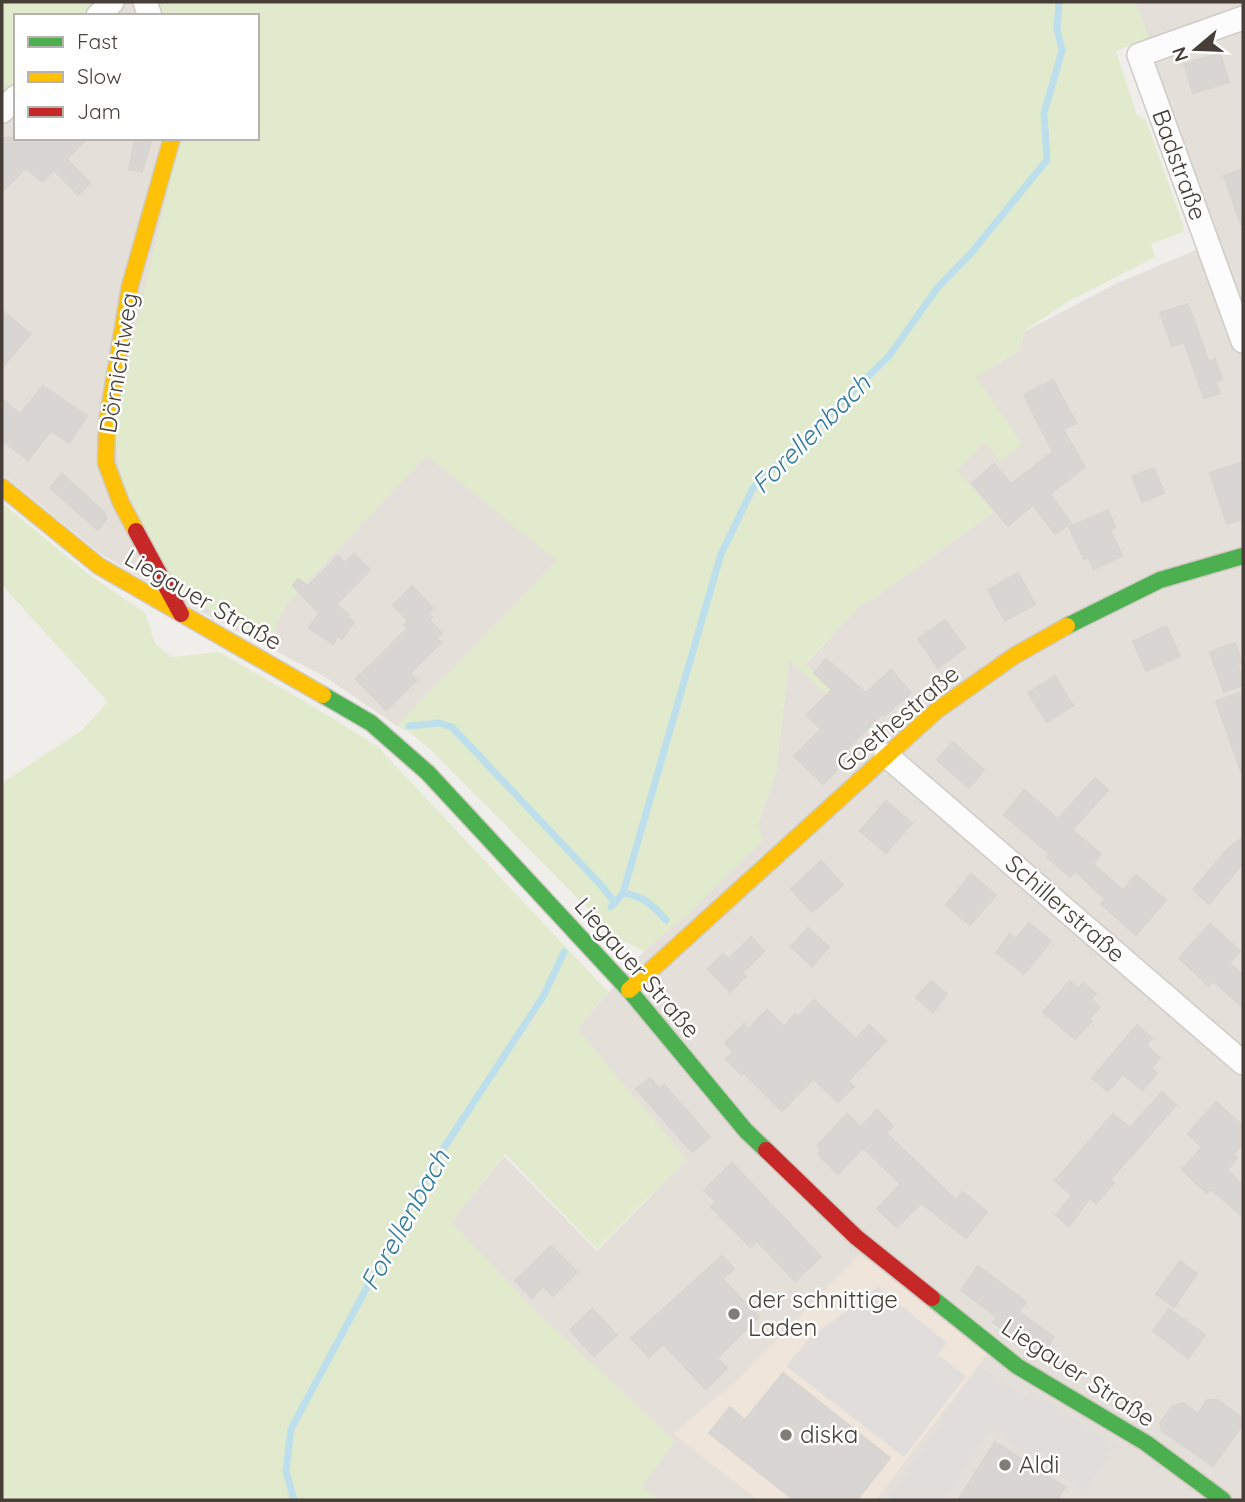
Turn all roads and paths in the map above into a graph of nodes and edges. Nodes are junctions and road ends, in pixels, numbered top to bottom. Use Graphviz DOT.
graph roads {
  1 [pos="1243,18"];
  2 [pos="171,140"];
  3 [pos="1243,341"];
  4 [pos="2,487"];
  5 [pos="1243,556"];
  6 [pos="183,616"];
  7 [pos="886,755"];
  8 [pos="629,990"];
  9 [pos="1243,1063"];
  10 [pos="1223,1500"];
  1 -- 3 [label="street, Badstraße"];
  2 -- 6 [label="main road, Dörnichtweg"];
  4 -- 6 [label="main road, Liegauer Straße"];
  5 -- 7 [label="main road, Goethestraße"];
  6 -- 8 [label="main road, Liegauer Straße"];
  7 -- 8 [label="main road, Goethestraße"];
  7 -- 9 [label="street, Schillerstraße"];
  8 -- 10 [label="main road, Liegauer Straße"];
}
